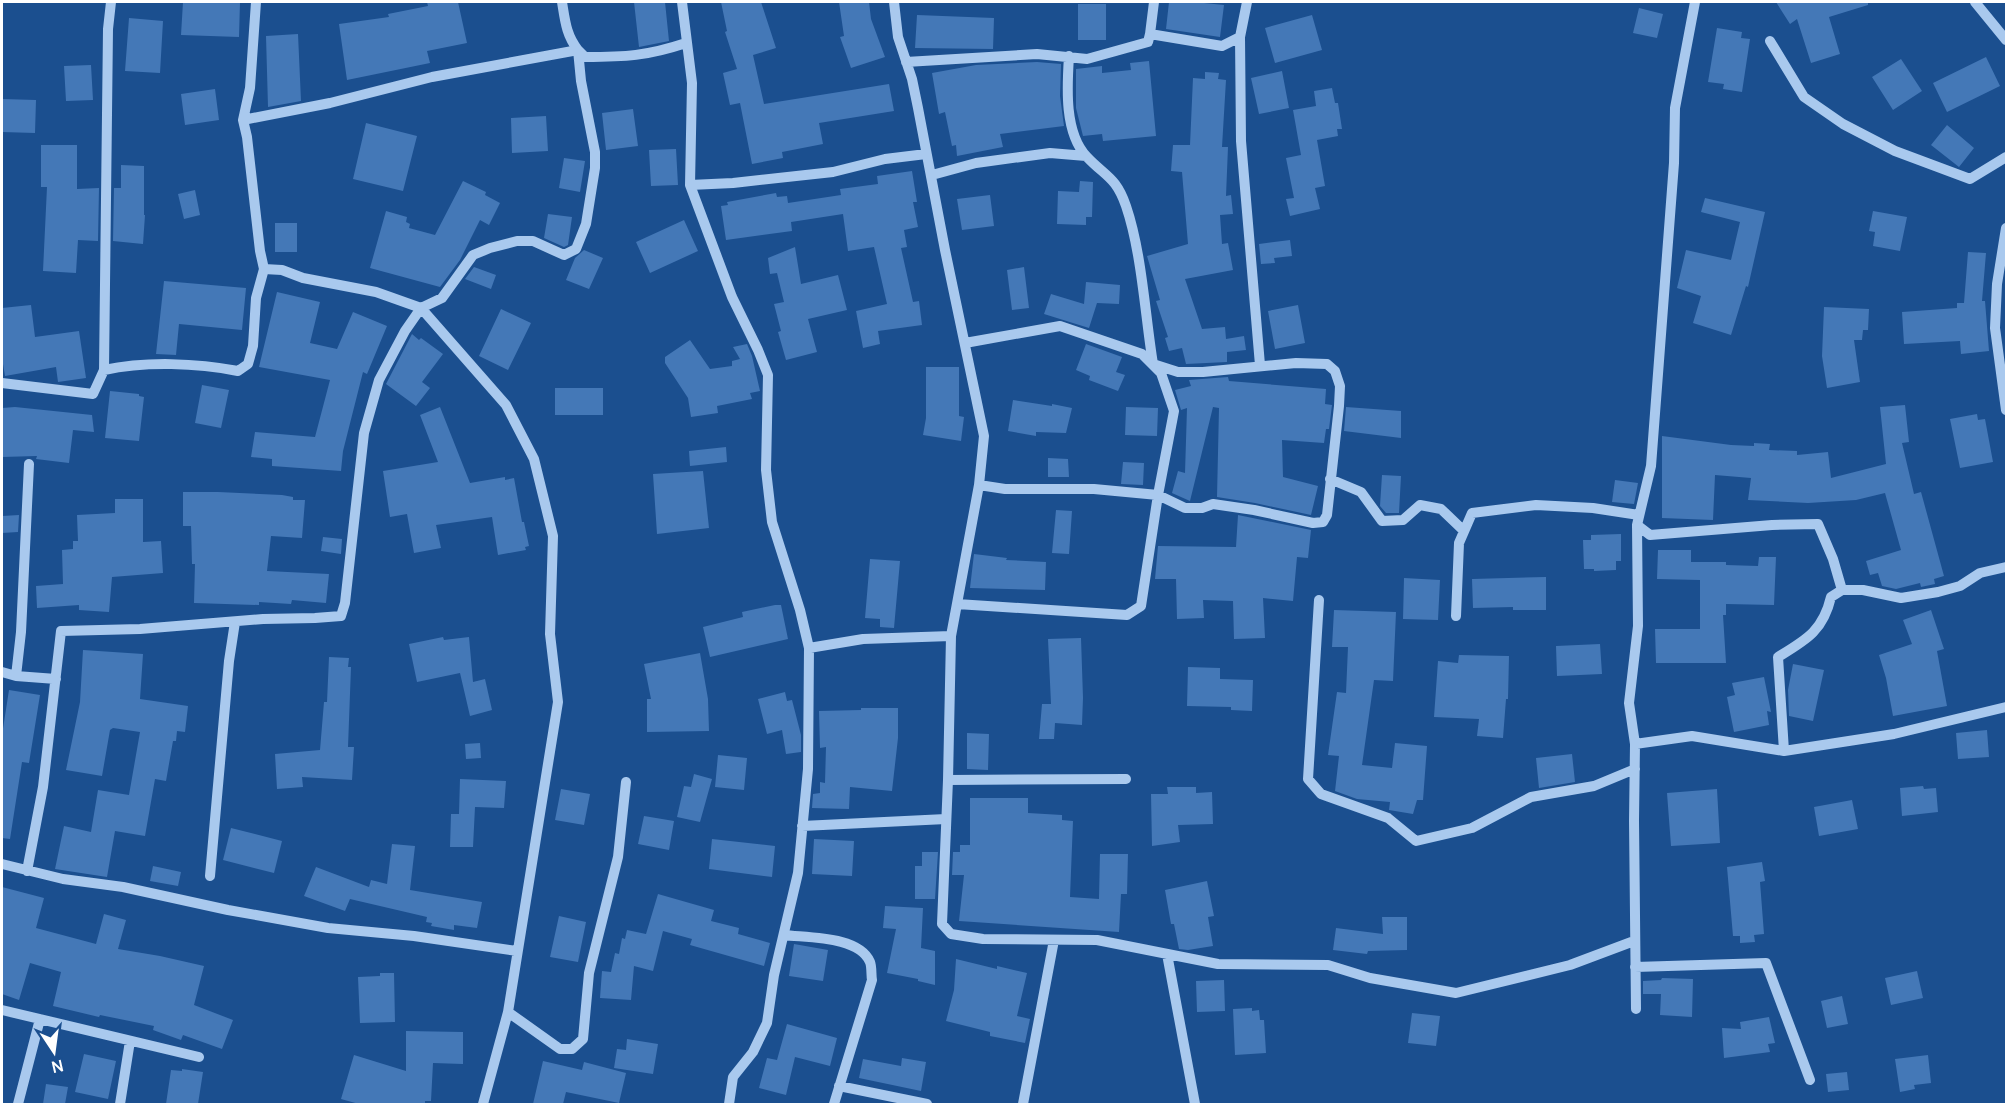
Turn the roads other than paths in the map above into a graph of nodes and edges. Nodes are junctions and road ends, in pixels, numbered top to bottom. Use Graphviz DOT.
graph roads {
  1 [pos="111,2"];
  2 [pos="256,2"];
  3 [pos="562,2"];
  4 [pos="682,2"];
  5 [pos="894,2"];
  6 [pos="1154,2"];
  7 [pos="1247,2"];
  8 [pos="1695,2"];
  9 [pos="1975,2"];
  10 [pos="1150,34"];
  11 [pos="1240,37"];
  12 [pos="2007,40"];
  13 [pos="1770,41"];
  14 [pos="686,43"];
  15 [pos="578,50"];
  16 [pos="1069,56"];
  17 [pos="906,62"];
  18 [pos="243,120"];
  19 [pos="926,154"];
  20 [pos="1086,156"];
  21 [pos="2007,157"];
  22 [pos="932,175"];
  23 [pos="690,185"];
  24 [pos="2007,228"];
  25 [pos="264,269"];
  26 [pos="421,308"];
  27 [pos="965,343"];
  28 [pos="1153,364"];
  29 [pos="1260,365"];
  30 [pos="104,370"];
  31 [pos="2,383"];
  32 [pos="2007,410"];
  33 [pos="29,464"];
  34 [pos="1330,479"];
  35 [pos="979,485"];
  36 [pos="1158,495"];
  37 [pos="1638,520"];
  38 [pos="1464,531"];
  39 [pos="2007,567"];
  40 [pos="1842,590"];
  41 [pos="1319,600"];
  42 [pos="957,604"];
  43 [pos="1456,616"];
  44 [pos="235,622"];
  45 [pos="951,636"];
  46 [pos="809,648"];
  47 [pos="2,672"];
  48 [pos="16,676"];
  49 [pos="56,679"];
  50 [pos="2007,707"];
  51 [pos="1635,744"];
  52 [pos="1784,751"];
  53 [pos="1635,769"];
  54 [pos="1126,778"];
  55 [pos="948,780"];
  56 [pos="626,782"];
  57 [pos="946,819"];
  58 [pos="802,826"];
  59 [pos="2,864"];
  60 [pos="27,871"];
  61 [pos="210,876"];
  62 [pos="784,935"];
  63 [pos="1054,940"];
  64 [pos="1634,941"];
  65 [pos="517,951"];
  66 [pos="1167,954"];
  67 [pos="1635,967"];
  68 [pos="1636,1009"];
  69 [pos="2,1010"];
  70 [pos="508,1012"];
  71 [pos="40,1019"];
  72 [pos="130,1041"];
  73 [pos="199,1058"];
  74 [pos="1810,1080"];
  75 [pos="839,1086"];
  76 [pos="18,1104"];
  77 [pos="120,1104"];
  78 [pos="483,1104"];
  79 [pos="729,1104"];
  80 [pos="834,1104"];
  81 [pos="927,1104"];
  82 [pos="1023,1104"];
  83 [pos="1195,1104"];
  1 -- 30 [label="street"];
  2 -- 18 [label="street"];
  3 -- 15 [label="street"];
  4 -- 14 [label="street"];
  5 -- 17 [label="street"];
  6 -- 10 [label="street"];
  7 -- 11 [label="street"];
  8 -- 37 [label="street"];
  9 -- 12 [label="street"];
  10 -- 11 [label="street"];
  10 -- 16 [label="street"];
  11 -- 29 [label="street"];
  13 -- 21 [label="street"];
  14 -- 15 [label="street"];
  14 -- 23 [label="street"];
  15 -- 18 [label="street"];
  15 -- 26 [label="street"];
  16 -- 17 [label="street"];
  16 -- 20 [label="street"];
  17 -- 19 [label="street"];
  18 -- 25 [label="street"];
  19 -- 22 [label="street"];
  19 -- 23 [label="street"];
  20 -- 22 [label="street"];
  20 -- 28 [label="street"];
  22 -- 27 [label="street"];
  23 -- 46 [label="street"];
  24 -- 32 [label="street"];
  25 -- 26 [label="street"];
  25 -- 30 [label="street"];
  26 -- 44 [label="street"];
  26 -- 65 [label="street"];
  27 -- 28 [label="street"];
  27 -- 35 [label="street"];
  28 -- 29 [label="street"];
  28 -- 36 [label="street"];
  29 -- 34 [label="street"];
  30 -- 31 [label="street"];
  33 -- 48 [label="street"];
  34 -- 36 [label="street"];
  34 -- 38 [label="street"];
  35 -- 36 [label="street"];
  35 -- 42 [label="street"];
  36 -- 42 [label="street"];
  37 -- 38 [label="street"];
  37 -- 40 [label="street"];
  37 -- 51 [label="street"];
  38 -- 43 [label="street"];
  39 -- 40 [label="street"];
  40 -- 52 [label="street"];
  41 -- 53 [label="street"];
  42 -- 45 [label="street"];
  44 -- 49 [label="street"];
  44 -- 61 [label="street"];
  45 -- 46 [label="street"];
  45 -- 55 [label="street"];
  46 -- 58 [label="street"];
  47 -- 48 [label="street"];
  48 -- 49 [label="street"];
  49 -- 60 [label="street"];
  50 -- 52 [label="street"];
  51 -- 52 [label="street"];
  51 -- 53 [label="street"];
  53 -- 64 [label="street"];
  54 -- 55 [label="street"];
  55 -- 57 [label="street"];
  56 -- 70 [label="street"];
  57 -- 58 [label="street"];
  57 -- 63 [label="street"];
  58 -- 62 [label="street"];
  59 -- 60 [label="street"];
  60 -- 65 [label="street"];
  62 -- 75 [label="street"];
  62 -- 79 [label="street"];
  63 -- 66 [label="street"];
  63 -- 82 [label="street"];
  64 -- 66 [label="street"];
  64 -- 67 [label="street"];
  65 -- 70 [label="street"];
  66 -- 83 [label="street"];
  67 -- 68 [label="street"];
  67 -- 74 [label="street"];
  69 -- 71 [label="street"];
  70 -- 78 [label="street"];
  71 -- 72 [label="street"];
  71 -- 76 [label="street"];
  72 -- 73 [label="street"];
  72 -- 77 [label="street"];
  75 -- 80 [label="street"];
  75 -- 81 [label="street"];
}
